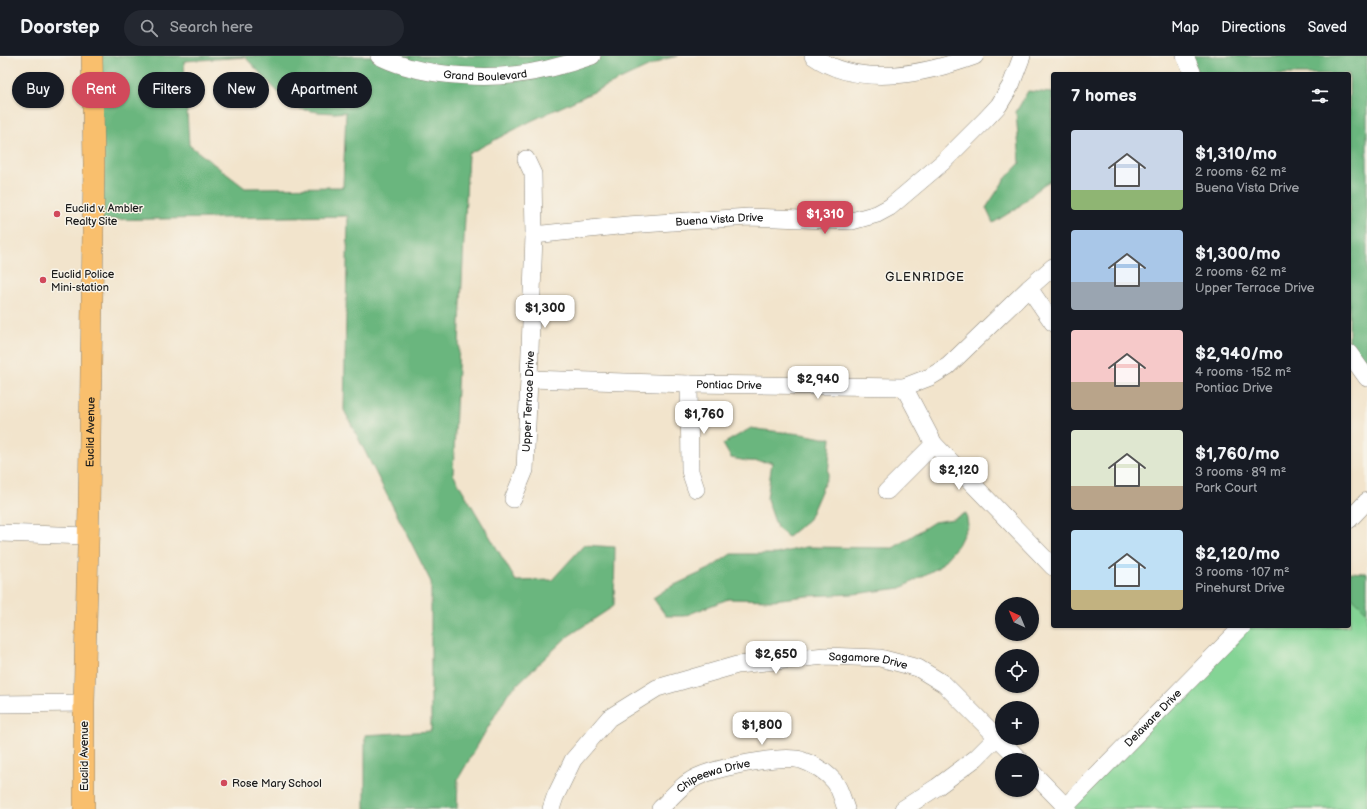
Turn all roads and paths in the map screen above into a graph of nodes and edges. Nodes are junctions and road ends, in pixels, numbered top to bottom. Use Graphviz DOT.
graph roads {
  1 [pos="92,56"];
  2 [pos="379,56"];
  3 [pos="592,56"];
  4 [pos="813,56"];
  5 [pos="975,56"];
  6 [pos="1022,56"];
  7 [pos="1186,56"];
  8 [pos="1191,72"];
  9 [pos="526,159"];
  10 [pos="534,235"];
  11 [pos="1051,269"];
  12 [pos="1029,288"];
  13 [pos="1051,320"];
  14 [pos="1351,356"];
  15 [pos="1367,378"];
  16 [pos="529,379"];
  17 [pos="689,384"];
  18 [pos="904,387"];
  19 [pos="934,444"];
  20 [pos="696,489"];
  21 [pos="887,491"];
  22 [pos="514,500"];
  23 [pos="1367,502"];
  24 [pos="1351,518"];
  25 [pos="0,533"];
  26 [pos="88,536"];
  27 [pos="1051,566"];
  28 [pos="1241,628"];
  29 [pos="84,703"];
  30 [pos="0,704"];
  31 [pos="995,735"];
  32 [pos="995,739"];
  33 [pos="1005,745"];
  34 [pos="1013,753"];
  35 [pos="1039,779"];
  36 [pos="1066,808"];
  37 [pos="84,809"];
  38 [pos="551,809"];
  39 [pos="660,809"];
  40 [pos="846,809"];
  41 [pos="903,809"];
  1 -- 26 [label="main road, Euclid Avenue"];
  2 -- 3 [label="street, Grand Boulevard"];
  4 -- 5 [label="street"];
  6 -- 10 [label="street, Buena Vista Drive"];
  7 -- 8 [label="street"];
  9 -- 10 [label="street, Upper Terrace Drive"];
  10 -- 16 [label="street, Upper Terrace Drive"];
  11 -- 12 [label="street, Pontiac Drive"];
  12 -- 13 [label="street"];
  12 -- 18 [label="street, Pontiac Drive"];
  14 -- 15 [label="street"];
  16 -- 17 [label="street, Pontiac Drive"];
  16 -- 22 [label="street, Upper Terrace Drive"];
  17 -- 18 [label="street, Pontiac Drive"];
  17 -- 20 [label="street"];
  18 -- 19 [label="street"];
  19 -- 21 [label="street"];
  19 -- 27 [label="street"];
  23 -- 24 [label="street"];
  25 -- 26 [label="street"];
  26 -- 29 [label="main road, Euclid Avenue"];
  28 -- 36 [label="street, Delaware Drive"];
  29 -- 30 [label="street"];
  29 -- 37 [label="main road, Euclid Avenue"];
  31 -- 38 [label="street, Sagamore Drive"];
  32 -- 41 [label="street"];
  33 -- 34 [label="street, Sagamore Drive"];
  35 -- 36 [label="street"];
  39 -- 40 [label="street, Chipeewa Drive"];
}
